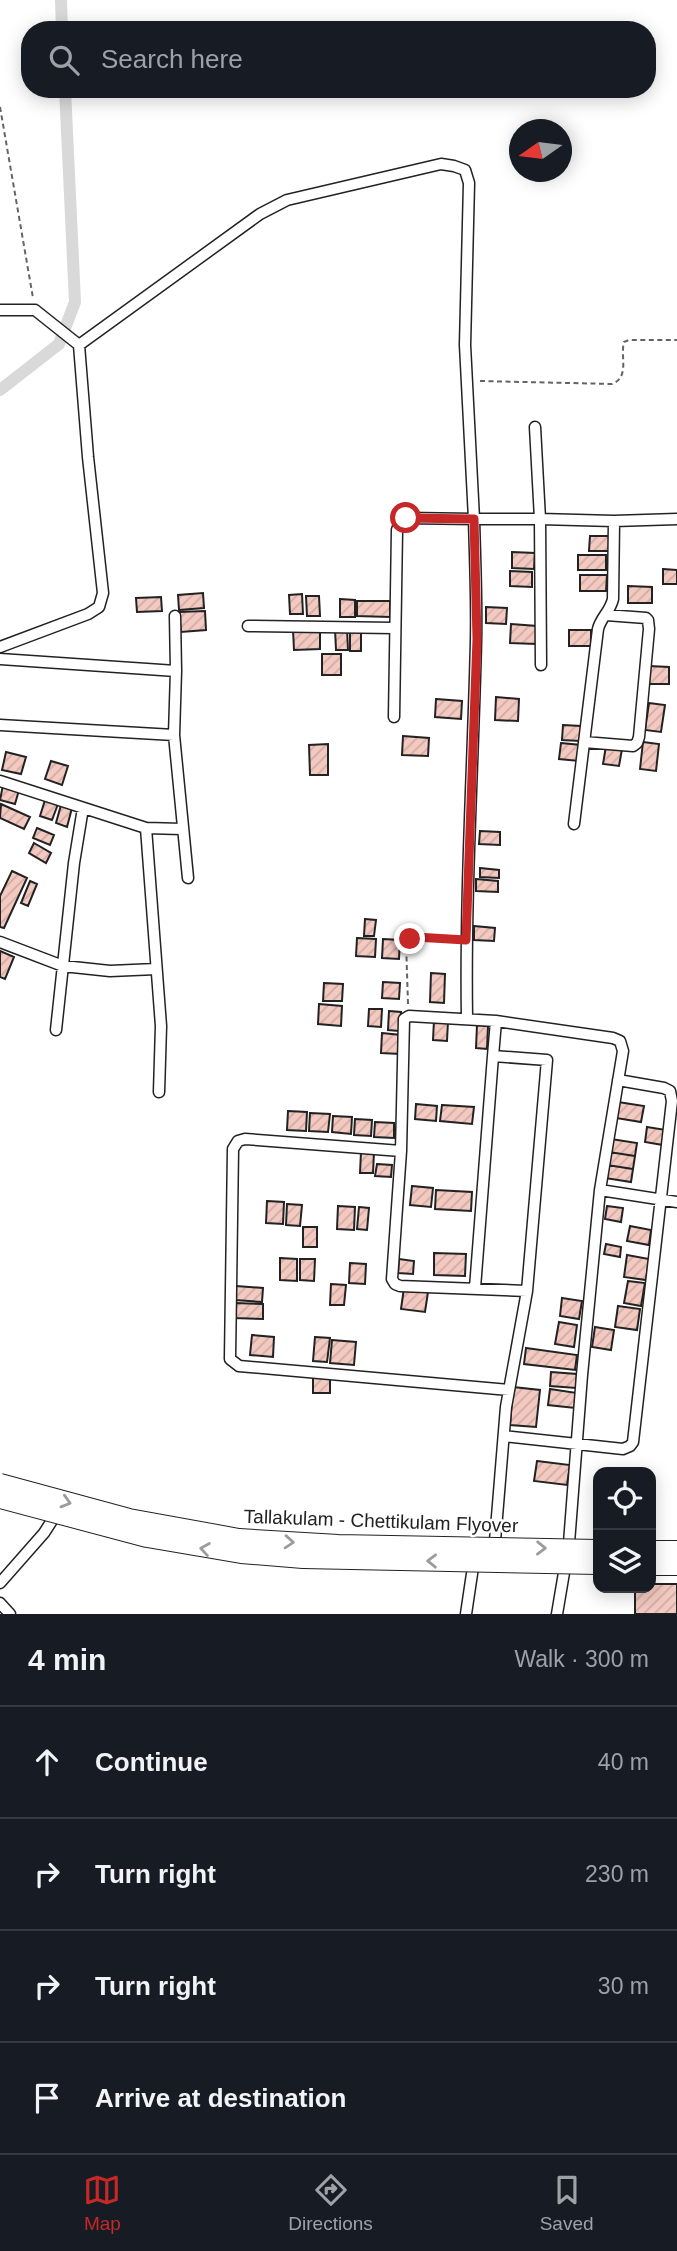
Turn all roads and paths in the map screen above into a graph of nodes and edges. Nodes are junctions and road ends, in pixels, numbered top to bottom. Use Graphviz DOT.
graph roads {
  1 [pos="0,107"];
  2 [pos="0,310"];
  3 [pos="35,310"];
  4 [pos="677,340"];
  5 [pos="75,342"];
  6 [pos="468,381"];
  7 [pos="535,427"];
  8 [pos="474,519"];
  9 [pos="540,519"];
  10 [pos="677,519"];
  11 [pos="614,521"];
  12 [pos="606,615"];
  13 [pos="174,617"];
  14 [pos="248,626"];
  15 [pos="394,628"];
  16 [pos="0,647"];
  17 [pos="0,659"];
  18 [pos="541,665"];
  19 [pos="176,671"];
  20 [pos="394,717"];
  21 [pos="0,725"];
  22 [pos="174,735"];
  23 [pos="584,742"];
  24 [pos="0,781"];
  25 [pos="83,808"];
  26 [pos="574,824"];
  27 [pos="146,828"];
  28 [pos="182,830"];
  29 [pos="187,878"];
  30 [pos="466,940"];
  31 [pos="0,942"];
  32 [pos="63,966"];
  33 [pos="156,969"];
  34 [pos="409,1016"];
  35 [pos="467,1019"];
  36 [pos="496,1021"];
  37 [pos="56,1030"];
  38 [pos="493,1056"];
  39 [pos="618,1080"];
  40 [pos="159,1092"];
  41 [pos="401,1151"];
  42 [pos="600,1190"];
  43 [pos="661,1200"];
  44 [pos="677,1202"];
  45 [pos="475,1288"];
  46 [pos="527,1291"];
  47 [pos="509,1390"];
  48 [pos="504,1436"];
  49 [pos="576,1445"];
  50 [pos="0,1483"];
  51 [pos="0,1499"];
  52 [pos="53,1519"];
  53 [pos="495,1541"];
  54 [pos="593,1549"];
  55 [pos="656,1550"];
  56 [pos="677,1550"];
  57 [pos="593,1565"];
  58 [pos="656,1566"];
  59 [pos="677,1566"];
  60 [pos="473,1567"];
  61 [pos="0,1583"];
  62 [pos="0,1603"];
  63 [pos="10,1614"];
  64 [pos="466,1614"];
  65 [pos="557,1614"];
  1 -- 3 [label="path"];
  2 -- 3 [label="street"];
  3 -- 5 [label="street"];
  4 -- 6 [label="path"];
  5 -- 6 [label="street"];
  5 -- 16 [label="street"];
  6 -- 8 [label="street"];
  7 -- 9 [label="street"];
  8 -- 9 [label="street"];
  8 -- 15 [label="street"];
  8 -- 30 [label="street"];
  9 -- 11 [label="street"];
  9 -- 18 [label="street"];
  10 -- 11 [label="street"];
  11 -- 12 [label="street"];
  12 -- 23 [label="street"];
  12 -- 23 [label="street"];
  13 -- 19 [label="street"];
  14 -- 15 [label="street"];
  15 -- 20 [label="street"];
  17 -- 19 [label="street"];
  19 -- 22 [label="street"];
  21 -- 22 [label="street"];
  22 -- 28 [label="street"];
  23 -- 26 [label="street"];
  24 -- 25 [label="street"];
  25 -- 27 [label="street"];
  25 -- 32 [label="street"];
  27 -- 28 [label="street"];
  27 -- 33 [label="street"];
  28 -- 29 [label="street"];
  30 -- 34 [label="path"];
  30 -- 35 [label="street"];
  31 -- 32 [label="street"];
  32 -- 33 [label="street"];
  32 -- 37 [label="street"];
  33 -- 40 [label="street"];
  34 -- 35 [label="street"];
  34 -- 41 [label="street"];
  35 -- 36 [label="street"];
  36 -- 38 [label="street"];
  36 -- 39 [label="street"];
  38 -- 45 [label="street"];
  38 -- 46 [label="street"];
  39 -- 42 [label="street"];
  39 -- 43 [label="street"];
  41 -- 45 [label="street"];
  41 -- 47 [label="street"];
  42 -- 43 [label="street"];
  42 -- 49 [label="street"];
  43 -- 44 [label="street"];
  43 -- 49 [label="street"];
  45 -- 46 [label="street"];
  46 -- 47 [label="street"];
  47 -- 48 [label="street"];
  48 -- 49 [label="street"];
  48 -- 53 [label="street"];
  49 -- 65 [label="street"];
  50 -- 54 [label="highway, Tallakulam - Chettikulam Flyover, one-way, bridge"];
  57 -- 51 [label="highway, Tallakulam - Chettikulam Flyover, one-way, bridge"];
  52 -- 61 [label="street"];
  55 -- 56 [label="highway"];
  58 -- 59 [label="highway"];
  60 -- 64 [label="street"];
  62 -- 63 [label="street"];
}
